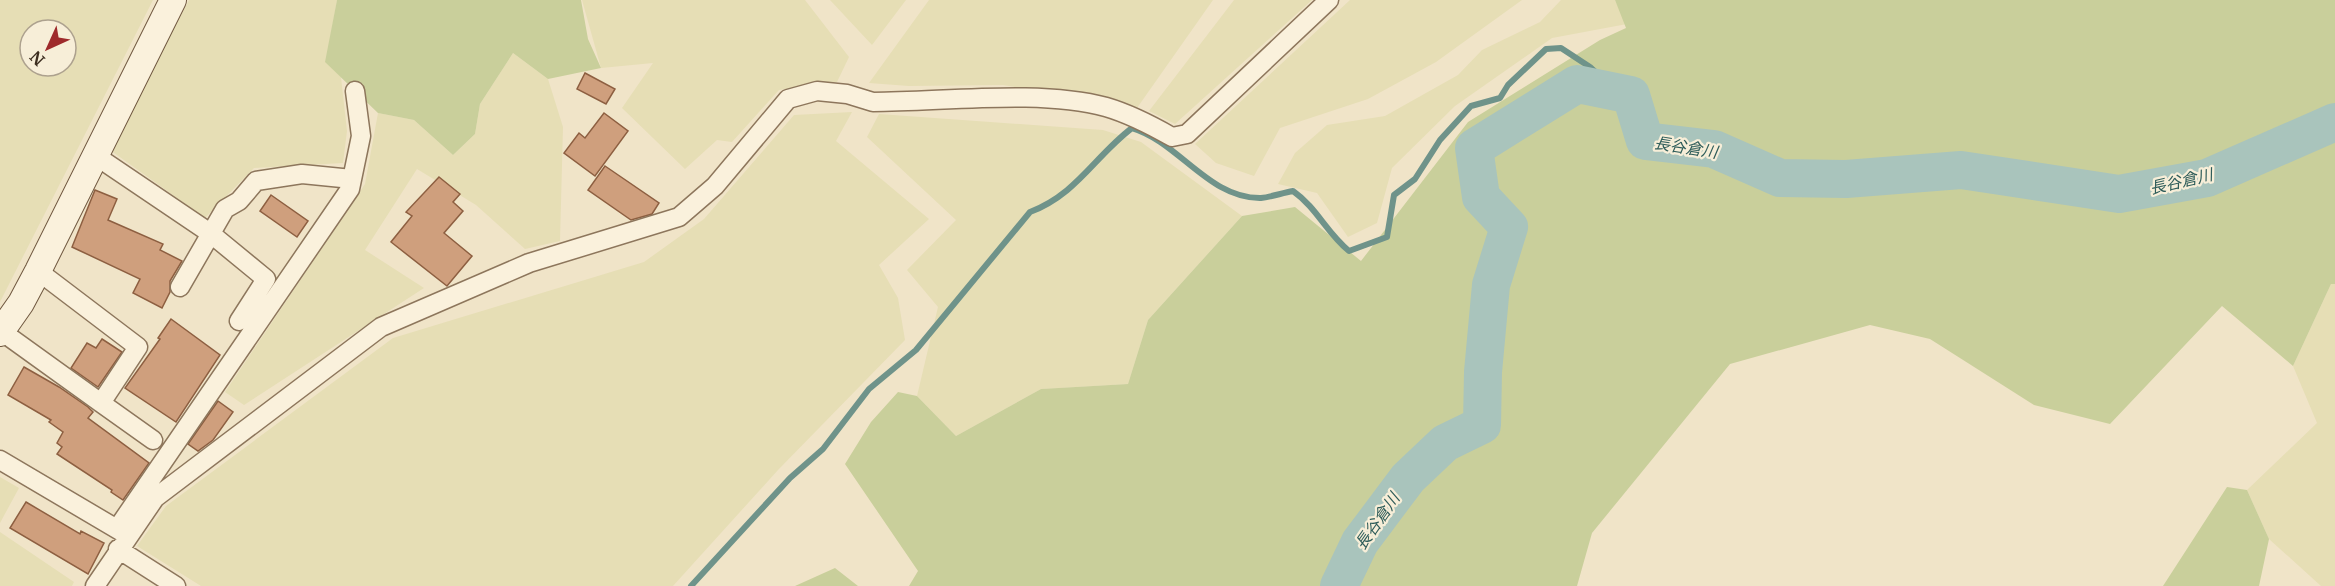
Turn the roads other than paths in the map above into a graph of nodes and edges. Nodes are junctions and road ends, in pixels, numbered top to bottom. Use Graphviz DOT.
graph roads {
  1 [pos="174,0"];
  2 [pos="1329,0"];
  3 [pos="356,91"];
  4 [pos="96,156"];
  5 [pos="352,179"];
  6 [pos="210,233"];
  7 [pos="38,271"];
  8 [pos="180,287"];
  9 [pos="239,321"];
  10 [pos="1,332"];
  11 [pos="101,403"];
  12 [pos="153,440"];
  13 [pos="0,460"];
  14 [pos="121,538"];
  15 [pos="95,586"];
  16 [pos="176,586"];
  1 -- 4 [label="street"];
  2 -- 14 [label="street"];
  3 -- 5 [label="street"];
  4 -- 6 [label="street"];
  4 -- 7 [label="street"];
  5 -- 6 [label="street"];
  5 -- 14 [label="street"];
  6 -- 8 [label="street"];
  6 -- 9 [label="street"];
  7 -- 10 [label="street"];
  7 -- 11 [label="street"];
  10 -- 11 [label="street"];
  11 -- 12 [label="street"];
  13 -- 14 [label="street"];
  14 -- 15 [label="street"];
  14 -- 16 [label="street"];
}
